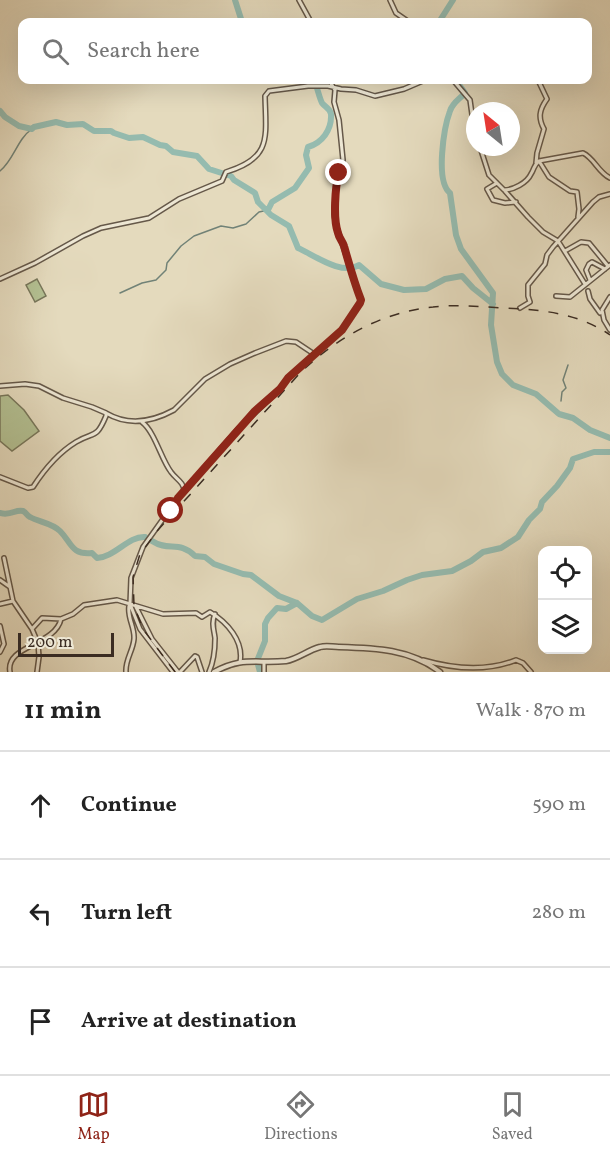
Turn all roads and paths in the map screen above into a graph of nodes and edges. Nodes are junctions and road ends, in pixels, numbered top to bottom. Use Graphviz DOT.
graph roads {
  1 [pos="299,0"];
  2 [pos="390,0"];
  3 [pos="310,18"];
  4 [pos="403,18"];
  5 [pos="331,84"];
  6 [pos="416,84"];
  7 [pos="456,84"];
  8 [pos="540,84"];
  9 [pos="333,87"];
  10 [pos="470,102"];
  11 [pos="483,156"];
  12 [pos="538,162"];
  13 [pos="610,179"];
  14 [pos="497,183"];
  15 [pos="515,188"];
  16 [pos="504,190"];
  17 [pos="610,194"];
  18 [pos="515,201"];
  19 [pos="577,219"];
  20 [pos="558,241"];
  21 [pos="565,251"];
  22 [pos="608,267"];
  23 [pos="0,279"];
  24 [pos="590,280"];
  25 [pos="585,284"];
  26 [pos="588,291"];
  27 [pos="556,296"];
  28 [pos="610,297"];
  29 [pos="520,308"];
  30 [pos="600,313"];
  31 [pos="610,330"];
  32 [pos="314,354"];
  33 [pos="0,386"];
  34 [pos="106,413"];
  35 [pos="140,421"];
  36 [pos="0,477"];
  37 [pos="184,491"];
  38 [pos="4,558"];
  39 [pos="0,580"];
  40 [pos="10,587"];
  41 [pos="14,601"];
  42 [pos="0,604"];
  43 [pos="130,604"];
  44 [pos="136,607"];
  45 [pos="214,614"];
  46 [pos="61,619"];
  47 [pos="0,626"];
  48 [pos="32,629"];
  49 [pos="38,643"];
  50 [pos="0,652"];
  51 [pos="420,659"];
  52 [pos="264,660"];
  53 [pos="240,662"];
  54 [pos="10,672"];
  55 [pos="37,672"];
  56 [pos="126,672"];
  57 [pos="177,672"];
  58 [pos="202,672"];
  59 [pos="212,672"];
  60 [pos="264,672"];
  61 [pos="441,672"];
  62 [pos="531,672"];
  1 -- 3 [label="street"];
  2 -- 4 [label="street"];
  5 -- 9 [label="street"];
  6 -- 9 [label="street"];
  7 -- 10 [label="street"];
  8 -- 12 [label="street"];
  9 -- 23 [label="street"];
  9 -- 32 [label="street"];
  11 -- 14 [label="street"];
  12 -- 13 [label="street"];
  12 -- 15 [label="street"];
  12 -- 19 [label="street"];
  14 -- 16 [label="street"];
  14 -- 18 [label="street"];
  15 -- 16 [label="street"];
  15 -- 18 [label="street"];
  16 -- 18 [label="street"];
  17 -- 19 [label="street"];
  18 -- 20 [label="street"];
  19 -- 20 [label="street"];
  20 -- 21 [label="street"];
  20 -- 29 [label="street"];
  21 -- 22 [label="street"];
  21 -- 25 [label="street"];
  22 -- 24 [label="street"];
  22 -- 24 [label="street"];
  24 -- 25 [label="street"];
  25 -- 27 [label="street"];
  26 -- 30 [label="street"];
  28 -- 31 [label="street"];
  32 -- 35 [label="street"];
  32 -- 37 [label="street"];
  33 -- 34 [label="street"];
  34 -- 35 [label="street"];
  34 -- 36 [label="street"];
  35 -- 37 [label="street"];
  37 -- 43 [label="street"];
  38 -- 40 [label="street"];
  39 -- 40 [label="street"];
  40 -- 41 [label="street"];
  41 -- 42 [label="street"];
  41 -- 48 [label="street"];
  43 -- 44 [label="street"];
  43 -- 46 [label="street"];
  43 -- 56 [label="street"];
  43 -- 57 [label="street"];
  44 -- 45 [label="street"];
  44 -- 57 [label="street"];
  45 -- 53 [label="street"];
  45 -- 59 [label="street"];
  46 -- 48 [label="street"];
  46 -- 49 [label="street"];
  47 -- 50 [label="street"];
  48 -- 49 [label="street"];
  49 -- 54 [label="street"];
  49 -- 55 [label="street"];
  51 -- 52 [label="street"];
  51 -- 61 [label="street"];
  51 -- 62 [label="street"];
  52 -- 53 [label="street"];
  52 -- 60 [label="street"];
  53 -- 59 [label="street"];
  57 -- 58 [label="street"];
}
